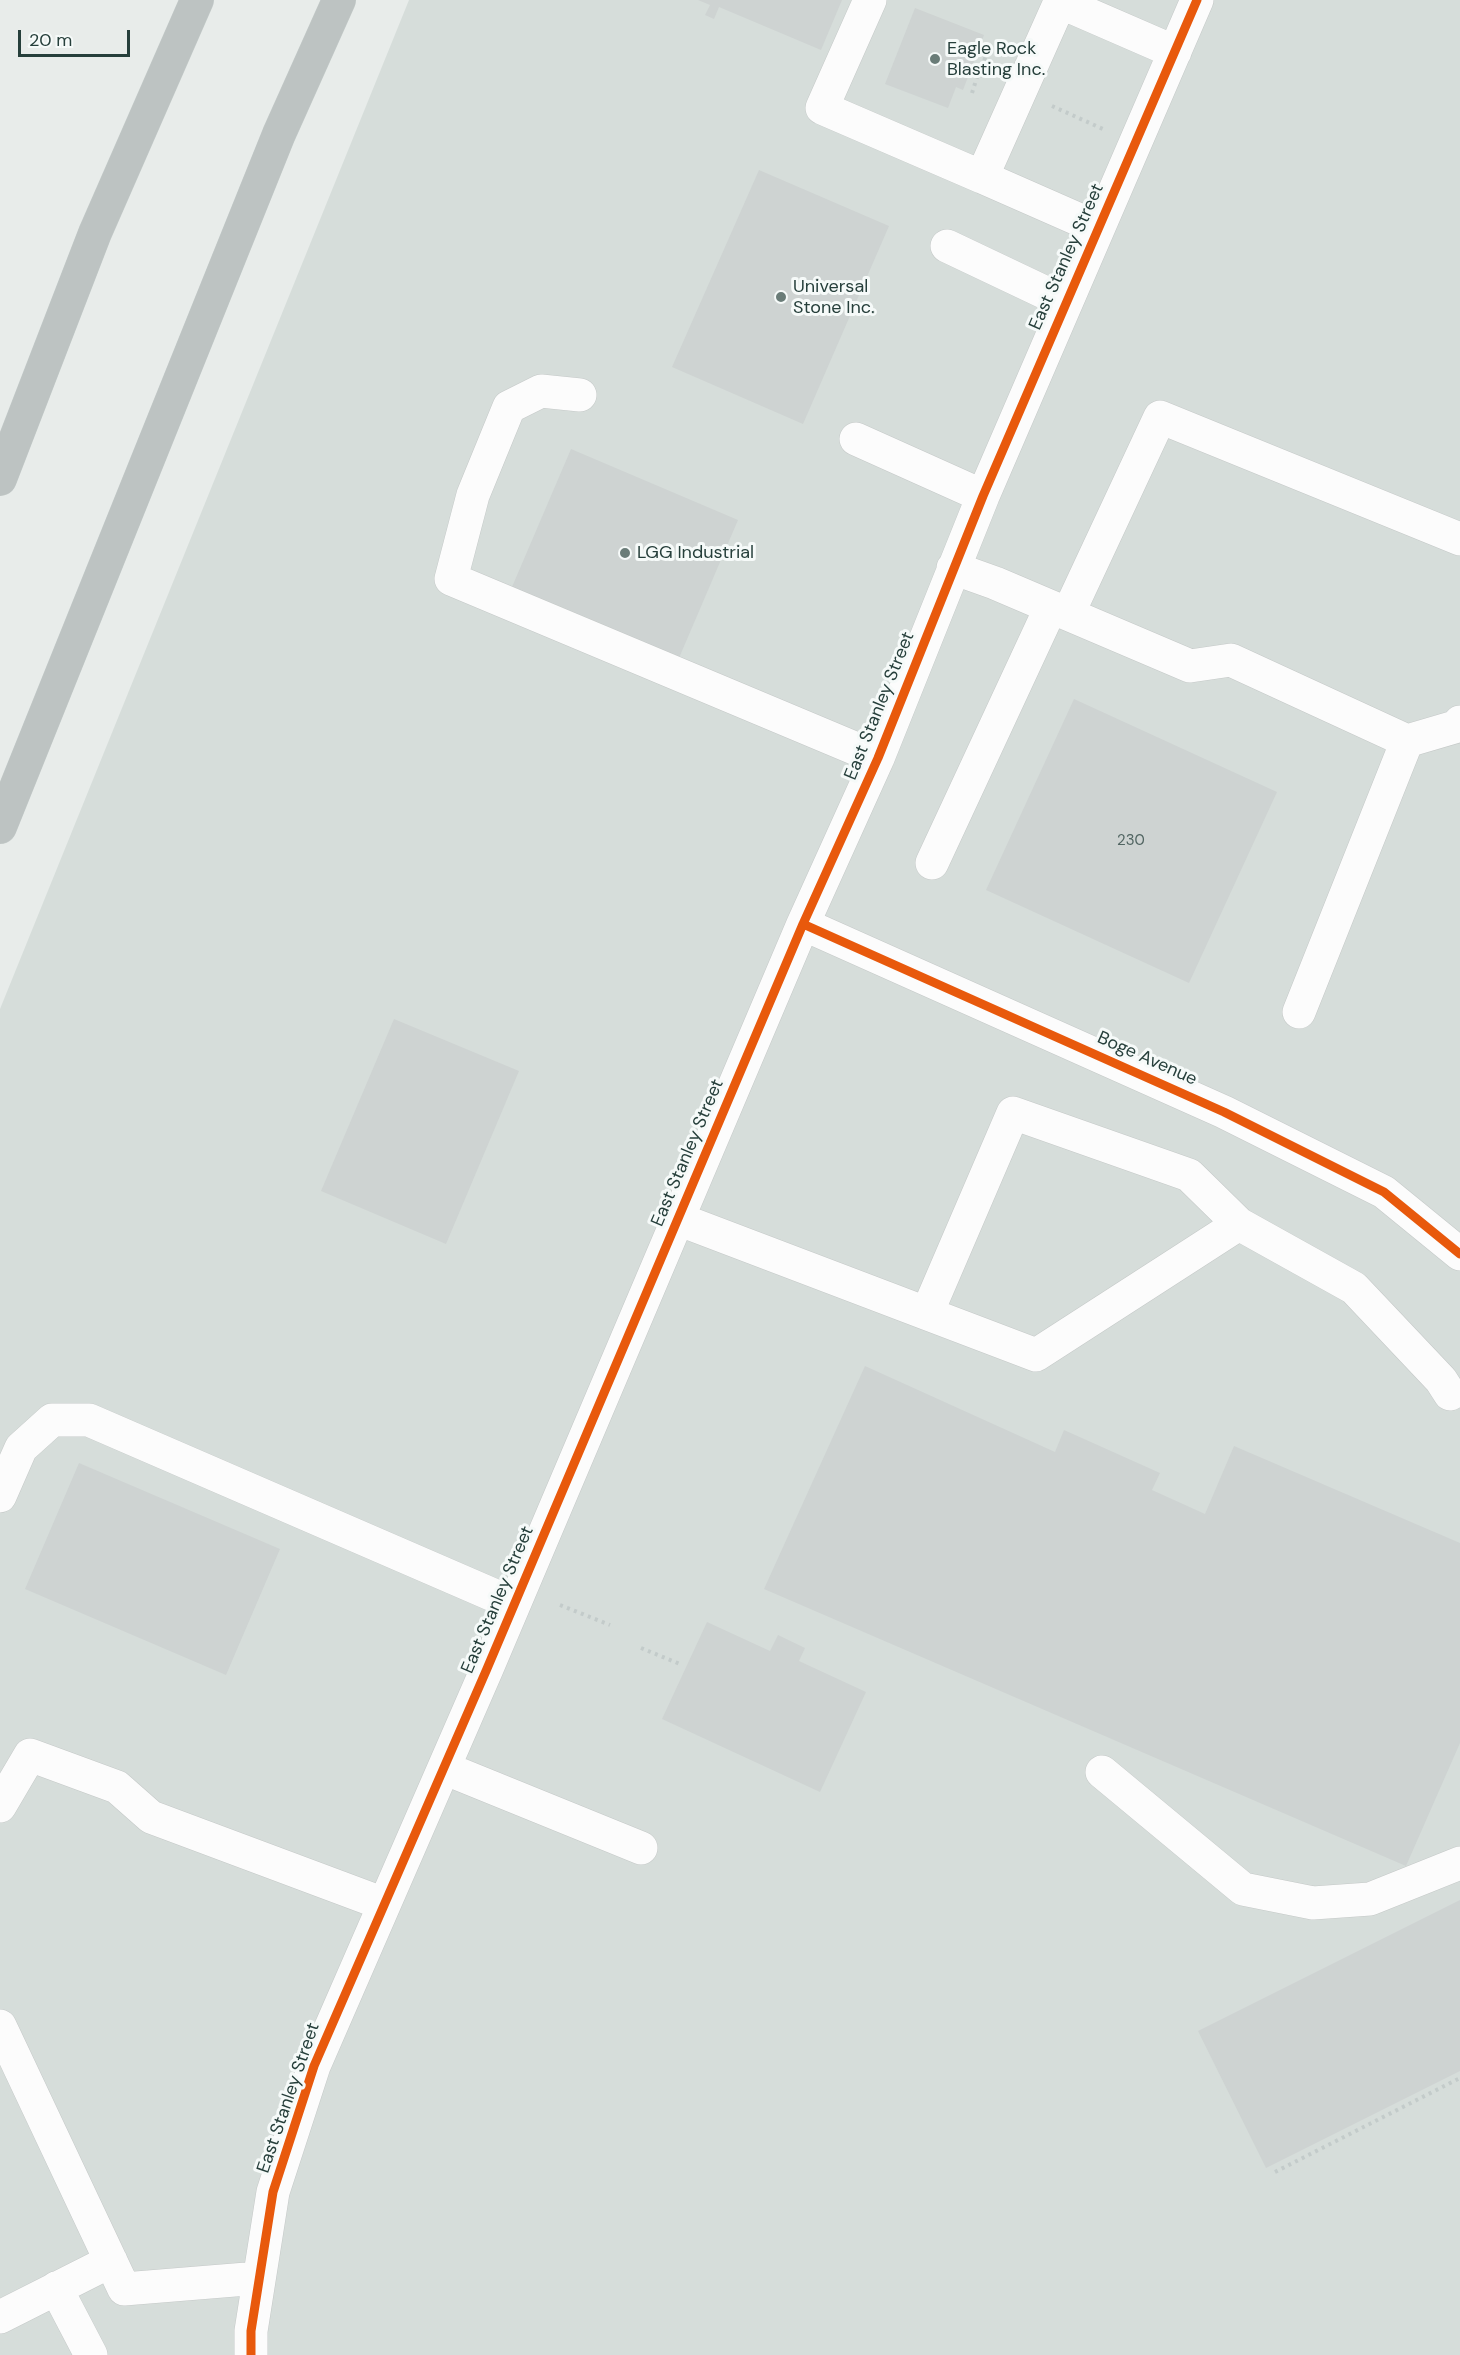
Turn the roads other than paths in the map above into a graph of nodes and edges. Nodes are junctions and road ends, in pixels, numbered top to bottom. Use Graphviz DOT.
graph roads {
  1 [pos="197,0"];
  2 [pos="339,0"];
  3 [pos="870,0"];
  4 [pos="1197,0"];
  5 [pos="1058,1"];
  6 [pos="1175,52"];
  7 [pos="982,177"];
  8 [pos="1098,228"];
  9 [pos="947,246"];
  10 [pos="1065,302"];
  11 [pos="580,395"];
  12 [pos="856,439"];
  13 [pos="0,479"];
  14 [pos="983,496"];
  15 [pos="1460,539"];
  16 [pos="954,568"];
  17 [pos="1059,610"];
  18 [pos="1460,722"];
  19 [pos="1407,741"];
  20 [pos="878,758"];
  21 [pos="0,827"];
  22 [pos="932,863"];
  23 [pos="803,924"];
  24 [pos="1299,1012"];
  25 [pos="678,1220"];
  26 [pos="1239,1224"];
  27 [pos="1460,1254"];
  28 [pos="927,1313"];
  29 [pos="1450,1394"];
  30 [pos="0,1496"];
  31 [pos="514,1604"];
  32 [pos="444,1768"];
  33 [pos="1102,1772"];
  34 [pos="0,1806"];
  35 [pos="640,1848"];
  36 [pos="1460,1863"];
  37 [pos="384,1904"];
  38 [pos="0,2026"];
  39 [pos="111,2261"];
  40 [pos="260,2278"];
  41 [pos="56,2288"];
  42 [pos="0,2317"];
  43 [pos="251,2343"];
  44 [pos="91,2355"];
  1 -- 13 [label="highway"];
  2 -- 21 [label="highway"];
  3 -- 7 [label="street"];
  4 -- 6 [label="street, East Stanley Street"];
  5 -- 6 [label="street"];
  5 -- 7 [label="street"];
  6 -- 8 [label="street, East Stanley Street"];
  7 -- 8 [label="street"];
  8 -- 10 [label="street, East Stanley Street"];
  9 -- 10 [label="street"];
  10 -- 14 [label="street, East Stanley Street"];
  11 -- 20 [label="street"];
  12 -- 14 [label="street"];
  14 -- 16 [label="street, East Stanley Street"];
  15 -- 17 [label="street"];
  16 -- 17 [label="street"];
  16 -- 20 [label="street, East Stanley Street"];
  17 -- 19 [label="street"];
  17 -- 22 [label="street"];
  18 -- 19 [label="street"];
  19 -- 24 [label="street"];
  20 -- 23 [label="street, East Stanley Street"];
  23 -- 25 [label="street, East Stanley Street"];
  23 -- 27 [label="street, Boge Avenue"];
  25 -- 28 [label="street"];
  25 -- 31 [label="street, East Stanley Street"];
  26 -- 28 [label="street"];
  26 -- 28 [label="street"];
  26 -- 29 [label="street"];
  30 -- 31 [label="street"];
  31 -- 32 [label="street, East Stanley Street"];
  32 -- 35 [label="street"];
  32 -- 37 [label="street, East Stanley Street"];
  33 -- 36 [label="street"];
  34 -- 37 [label="street"];
  37 -- 40 [label="street, East Stanley Street"];
  38 -- 39 [label="street"];
  39 -- 40 [label="street"];
  39 -- 41 [label="street"];
  40 -- 43 [label="street, East Stanley Street"];
  41 -- 42 [label="street"];
  41 -- 44 [label="street"];
}
